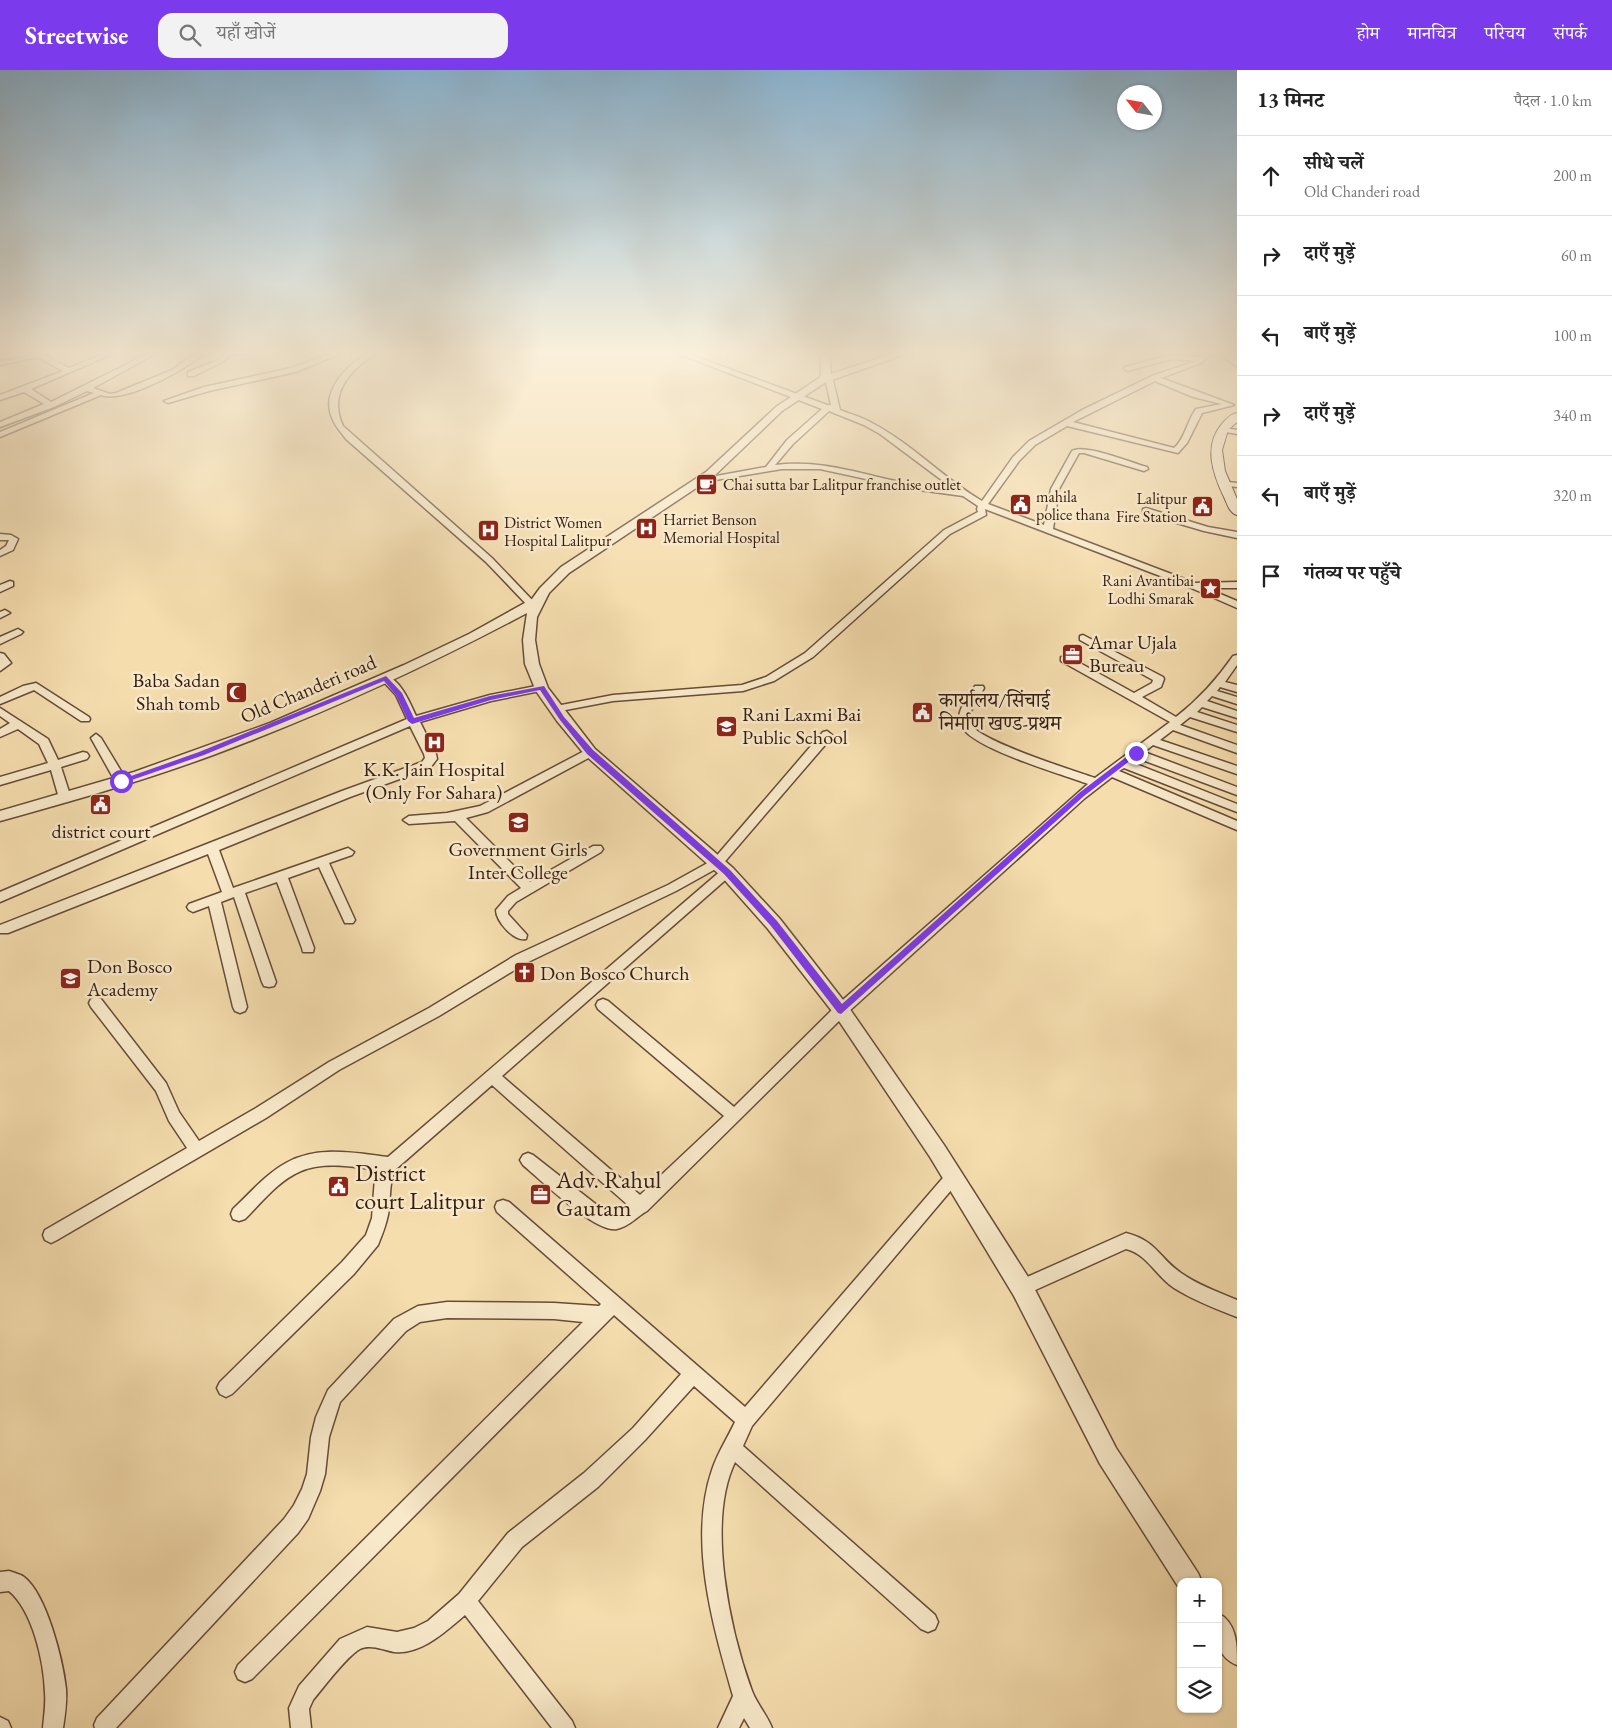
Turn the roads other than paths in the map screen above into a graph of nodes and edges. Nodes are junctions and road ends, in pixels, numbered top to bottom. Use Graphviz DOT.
graph roads {
  1 [pos="343,429"];
  2 [pos="758,429"];
  3 [pos="806,429"];
  4 [pos="879,429"];
  5 [pos="1055,429"];
  6 [pos="1091,429"];
  7 [pos="1188,429"];
  8 [pos="1232,431"];
  9 [pos="769,468"];
  10 [pos="1144,470"];
  11 [pos="700,481"];
  12 [pos="1234,484"];
  13 [pos="965,495"];
  14 [pos="1237,496"];
  15 [pos="982,509"];
  16 [pos="1146,511"];
  17 [pos="1237,511"];
  18 [pos="1048,530"];
  19 [pos="1237,535"];
  20 [pos="0,537"];
  21 [pos="0,552"];
  22 [pos="10,584"];
  23 [pos="1192,585"];
  24 [pos="1237,585"];
  25 [pos="0,589"];
  26 [pos="534,603"];
  27 [pos="1237,605"];
  28 [pos="18,632"];
  29 [pos="1083,638"];
  30 [pos="0,641"];
  31 [pos="0,656"];
  32 [pos="1237,658"];
  33 [pos="1065,659"];
  34 [pos="0,668"];
  35 [pos="1233,669"];
  36 [pos="386,678"];
  37 [pos="1215,687"];
  38 [pos="541,688"];
  39 [pos="979,688"];
  40 [pos="42,689"];
  41 [pos="1237,689"];
  42 [pos="1134,697"];
  43 [pos="1237,700"];
  44 [pos="0,701"];
  45 [pos="1201,703"];
  46 [pos="553,706"];
  47 [pos="0,710"];
  48 [pos="1189,713"];
  49 [pos="1237,715"];
  50 [pos="85,719"];
  51 [pos="412,721"];
  52 [pos="18,724"];
  53 [pos="1175,724"];
  54 [pos="1237,729"];
  55 [pos="0,733"];
  56 [pos="827,735"];
  57 [pos="96,738"];
  58 [pos="1152,741"];
  59 [pos="1237,749"];
  60 [pos="590,752"];
  61 [pos="1136,753"];
  62 [pos="84,756"];
  63 [pos="1123,763"];
  64 [pos="55,765"];
  65 [pos="1237,770"];
  66 [pos="1111,772"];
  67 [pos="0,781"];
  68 [pos="121,781"];
  69 [pos="1097,783"];
  70 [pos="1236,786"];
  71 [pos="65,798"];
  72 [pos="1234,806"];
  73 [pos="0,816"];
  74 [pos="458,817"];
  75 [pos="409,820"];
  76 [pos="1232,824"];
  77 [pos="212,848"];
  78 [pos="597,849"];
  79 [pos="348,852"];
  80 [pos="322,861"];
  81 [pos="722,868"];
  82 [pos="281,876"];
  83 [pos="528,889"];
  84 [pos="233,892"];
  85 [pos="0,897"];
  86 [pos="214,899"];
  87 [pos="193,907"];
  88 [pos="349,920"];
  89 [pos="2,929"];
  90 [pos="521,935"];
  91 [pos="308,948"];
  92 [pos="268,982"];
  93 [pos="96,1003"];
  94 [pos="603,1005"];
  95 [pos="240,1007"];
  96 [pos="841,1010"];
  97 [pos="492,1076"];
  98 [pos="734,1116"];
  99 [pos="197,1151"];
  100 [pos="528,1160"];
  101 [pos="391,1164"];
  102 [pos="953,1177"];
  103 [pos="503,1206"];
  104 [pos="641,1206"];
  105 [pos="239,1214"];
  106 [pos="51,1235"];
  107 [pos="1022,1288"];
  108 [pos="607,1309"];
  109 [pos="1237,1309"];
  110 [pos="693,1374"];
  111 [pos="226,1388"];
  112 [pos="746,1420"];
  113 [pos="732,1446"];
  114 [pos="1185,1578"];
  115 [pos="0,1582"];
  116 [pos="466,1601"];
  117 [pos="928,1622"];
  118 [pos="1222,1631"];
  119 [pos="1237,1652"];
  120 [pos="245,1672"];
  121 [pos="744,1697"];
  122 [pos="104,1725"];
  123 [pos="53,1728"];
  124 [pos="301,1728"];
  125 [pos="565,1728"];
  126 [pos="728,1728"];
  127 [pos="762,1728"];
  1 -- 26 [label="street"];
  2 -- 11 [label="street"];
  3 -- 9 [label="street"];
  4 -- 13 [label="street"];
  5 -- 15 [label="street"];
  6 -- 7 [label="street"];
  8 -- 12 [label="main road"];
  8 -- 17 [label="main road"];
  9 -- 11 [label="street"];
  9 -- 13 [label="street"];
  10 -- 18 [label="street"];
  11 -- 26 [label="street"];
  12 -- 14 [label="main road"];
  13 -- 15 [label="street"];
  15 -- 18 [label="street"];
  15 -- 46 [label="street"];
  16 -- 19 [label="street"];
  18 -- 23 [label="street"];
  20 -- 21 [label="street"];
  22 -- 25 [label="street"];
  23 -- 24 [label="street"];
  23 -- 27 [label="street"];
  26 -- 36 [label="street, Old Chanderi road"];
  26 -- 38 [label="street"];
  28 -- 30 [label="street"];
  29 -- 42 [label="street"];
  31 -- 34 [label="street"];
  32 -- 35 [label="street"];
  33 -- 42 [label="street"];
  35 -- 37 [label="street"];
  36 -- 51 [label="street"];
  36 -- 68 [label="street, Old Chanderi road"];
  37 -- 41 [label="street"];
  37 -- 43 [label="street"];
  37 -- 45 [label="street"];
  38 -- 46 [label="street"];
  38 -- 51 [label="street"];
  39 -- 69 [label="street"];
  40 -- 44 [label="street"];
  40 -- 47 [label="street"];
  40 -- 50 [label="street"];
  42 -- 53 [label="street"];
  45 -- 48 [label="street"];
  45 -- 49 [label="street"];
  46 -- 60 [label="street"];
  47 -- 52 [label="street"];
  48 -- 53 [label="street"];
  48 -- 54 [label="street"];
  51 -- 77 [label="street"];
  51 -- 85 [label="street"];
  52 -- 55 [label="street"];
  52 -- 64 [label="street"];
  53 -- 58 [label="street"];
  53 -- 59 [label="street"];
  56 -- 81 [label="street"];
  57 -- 68 [label="street"];
  58 -- 61 [label="street"];
  58 -- 65 [label="street"];
  60 -- 74 [label="street"];
  60 -- 81 [label="street"];
  61 -- 63 [label="street"];
  61 -- 70 [label="street"];
  62 -- 64 [label="street"];
  63 -- 66 [label="street"];
  63 -- 72 [label="street"];
  64 -- 67 [label="street"];
  64 -- 71 [label="street"];
  66 -- 69 [label="street"];
  66 -- 76 [label="street"];
  68 -- 71 [label="street, Old Chanderi road"];
  69 -- 96 [label="street"];
  70 -- 72 [label="street"];
  71 -- 73 [label="street, Old Chanderi road"];
  72 -- 76 [label="street"];
  74 -- 75 [label="street"];
  74 -- 83 [label="street"];
  77 -- 84 [label="street"];
  77 -- 89 [label="street"];
  78 -- 83 [label="street"];
  79 -- 80 [label="street"];
  80 -- 82 [label="street"];
  80 -- 88 [label="street"];
  81 -- 96 [label="street"];
  81 -- 97 [label="street"];
  81 -- 99 [label="street"];
  82 -- 84 [label="street"];
  82 -- 91 [label="street"];
  83 -- 90 [label="street"];
  84 -- 86 [label="street"];
  84 -- 92 [label="street"];
  86 -- 87 [label="street"];
  86 -- 95 [label="street"];
  93 -- 99 [label="street"];
  94 -- 98 [label="street"];
  96 -- 98 [label="street"];
  96 -- 102 [label="street"];
  97 -- 101 [label="street"];
  97 -- 104 [label="street"];
  98 -- 104 [label="street"];
  99 -- 106 [label="street"];
  100 -- 104 [label="street"];
  101 -- 105 [label="street"];
  101 -- 111 [label="street"];
  102 -- 107 [label="street"];
  102 -- 112 [label="street"];
  103 -- 108 [label="street"];
  107 -- 109 [label="street"];
  107 -- 114 [label="street"];
  108 -- 110 [label="street"];
  108 -- 120 [label="street"];
  108 -- 122 [label="street"];
  110 -- 112 [label="street"];
  110 -- 116 [label="street"];
  112 -- 113 [label="street"];
  113 -- 117 [label="street"];
  113 -- 121 [label="street"];
  115 -- 123 [label="street"];
  116 -- 124 [label="street"];
  116 -- 125 [label="street"];
  118 -- 119 [label="street"];
  121 -- 126 [label="street"];
  121 -- 127 [label="street"];
}
